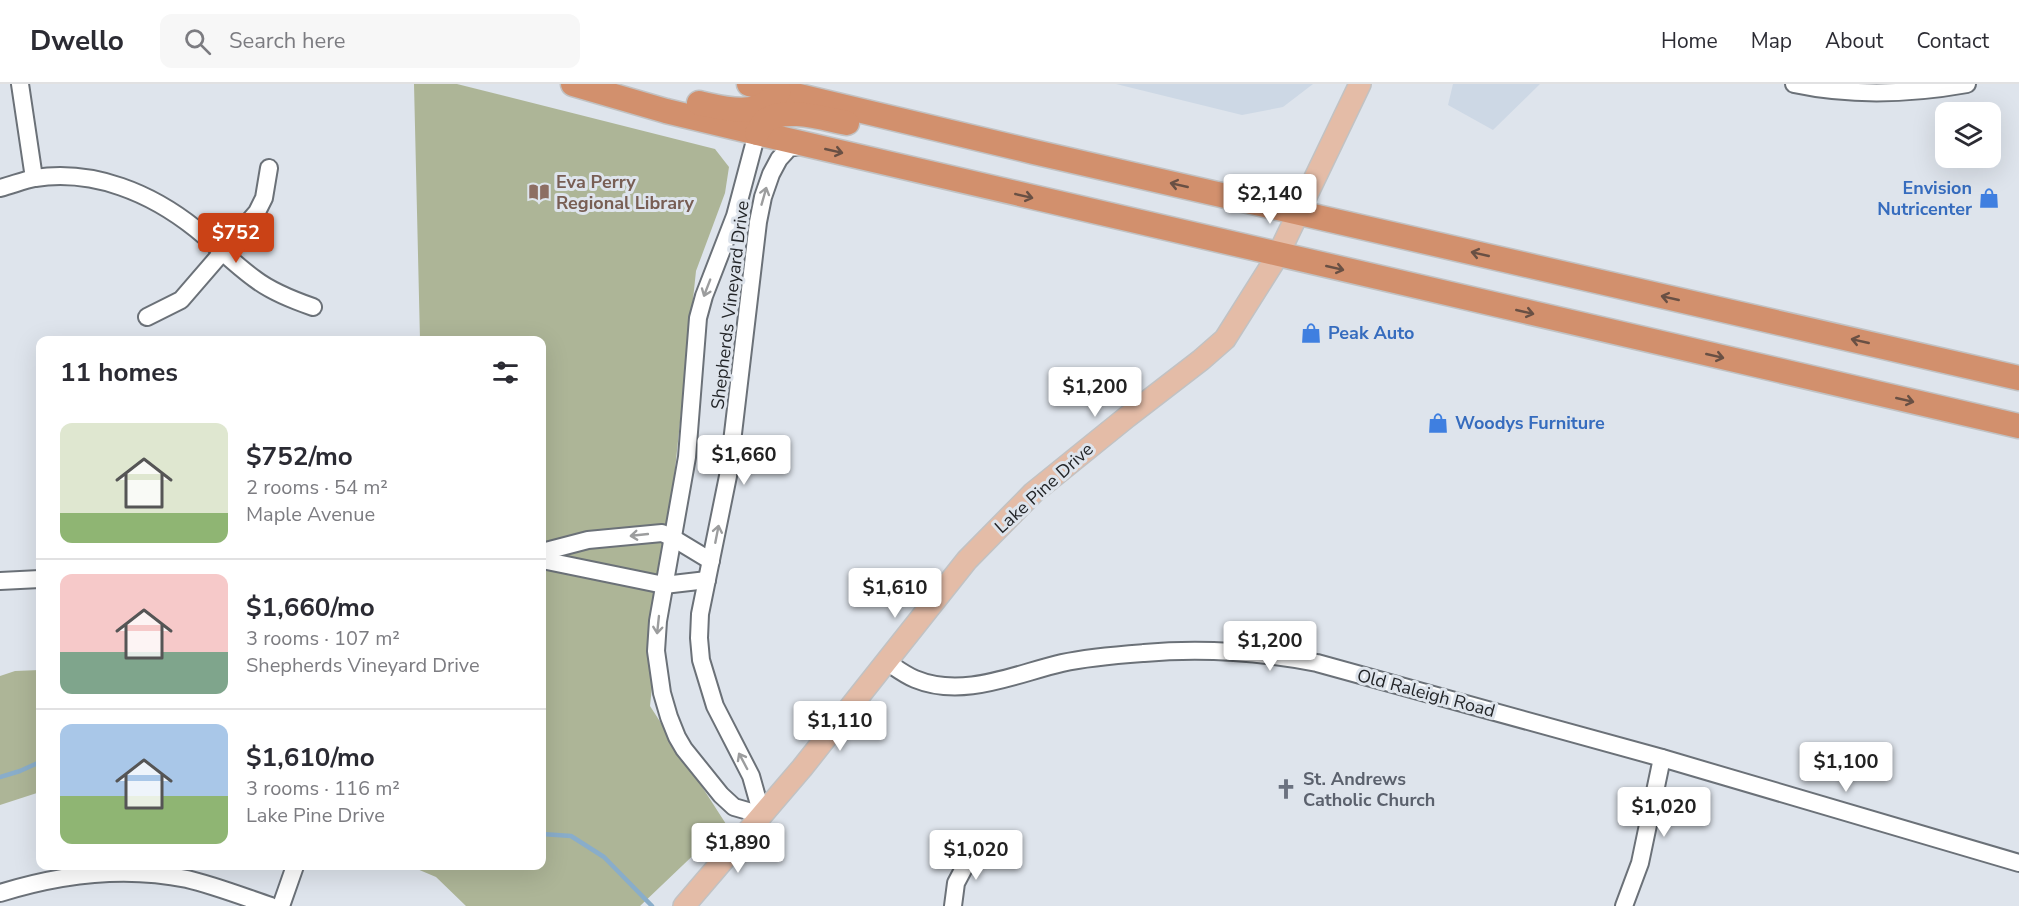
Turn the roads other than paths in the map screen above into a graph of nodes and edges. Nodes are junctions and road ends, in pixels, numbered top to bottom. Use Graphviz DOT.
graph roads {
  1 [pos="20,84"];
  2 [pos="573,84"];
  3 [pos="593,84"];
  4 [pos="749,84"];
  5 [pos="1360,84"];
  6 [pos="1794,84"];
  7 [pos="1967,84"];
  8 [pos="780,88"];
  9 [pos="952,132"];
  10 [pos="757,133"];
  11 [pos="807,145"];
  12 [pos="269,168"];
  13 [pos="34,178"];
  14 [pos="0,188"];
  15 [pos="1297,212"];
  16 [pos="222,253"];
  17 [pos="1278,255"];
  18 [pos="313,307"];
  19 [pos="147,317"];
  20 [pos="2019,378"];
  21 [pos="2019,426"];
  22 [pos="674,538"];
  23 [pos="546,551"];
  24 [pos="546,561"];
  25 [pos="711,561"];
  26 [pos="36,579"];
  27 [pos="707,580"];
  28 [pos="0,581"];
  29 [pos="664,585"];
  30 [pos="887,662"];
  31 [pos="1662,758"];
  32 [pos="762,815"];
  33 [pos="973,851"];
  34 [pos="2019,863"];
  35 [pos="294,870"];
  36 [pos="0,893"];
  37 [pos="272,906"];
  38 [pos="281,906"];
  39 [pos="684,906"];
  40 [pos="953,906"];
  41 [pos="1624,906"];
  1 -- 13 [label="street"];
  2 -- 10 [label="highway"];
  3 -- 8 [label="highway"];
  4 -- 8 [label="highway"];
  5 -- 15 [label="main road, Lake Pine Drive"];
  6 -- 7 [label="street"];
  8 -- 9 [label="highway"];
  9 -- 10 [label="highway"];
  15 -- 9 [label="highway, one-way"];
  10 -- 11 [label="highway"];
  10 -- 22 [label="street, Shepherds Vineyard Drive, one-way"];
  11 -- 17 [label="highway, one-way"];
  25 -- 11 [label="street, Shepherds Vineyard Drive, one-way"];
  12 -- 16 [label="street"];
  13 -- 14 [label="street"];
  13 -- 16 [label="street"];
  15 -- 17 [label="main road, Lake Pine Drive"];
  20 -- 15 [label="highway, one-way"];
  16 -- 18 [label="street"];
  16 -- 19 [label="street"];
  17 -- 21 [label="highway, one-way"];
  17 -- 30 [label="main road, Lake Pine Drive"];
  22 -- 23 [label="street, one-way"];
  22 -- 25 [label="street"];
  22 -- 29 [label="street, Shepherds Vineyard Drive"];
  24 -- 29 [label="street"];
  25 -- 27 [label="street, Shepherds Vineyard Drive"];
  26 -- 28 [label="street"];
  27 -- 29 [label="street"];
  32 -- 27 [label="street, Shepherds Vineyard Drive, one-way"];
  29 -- 32 [label="street, Shepherds Vineyard Drive, one-way"];
  30 -- 31 [label="street, Old Raleigh Road"];
  30 -- 32 [label="main road"];
  31 -- 34 [label="street, Old Raleigh Road"];
  31 -- 41 [label="street"];
  32 -- 39 [label="main road"];
  33 -- 40 [label="street"];
  35 -- 38 [label="street"];
  36 -- 37 [label="street"];
}
